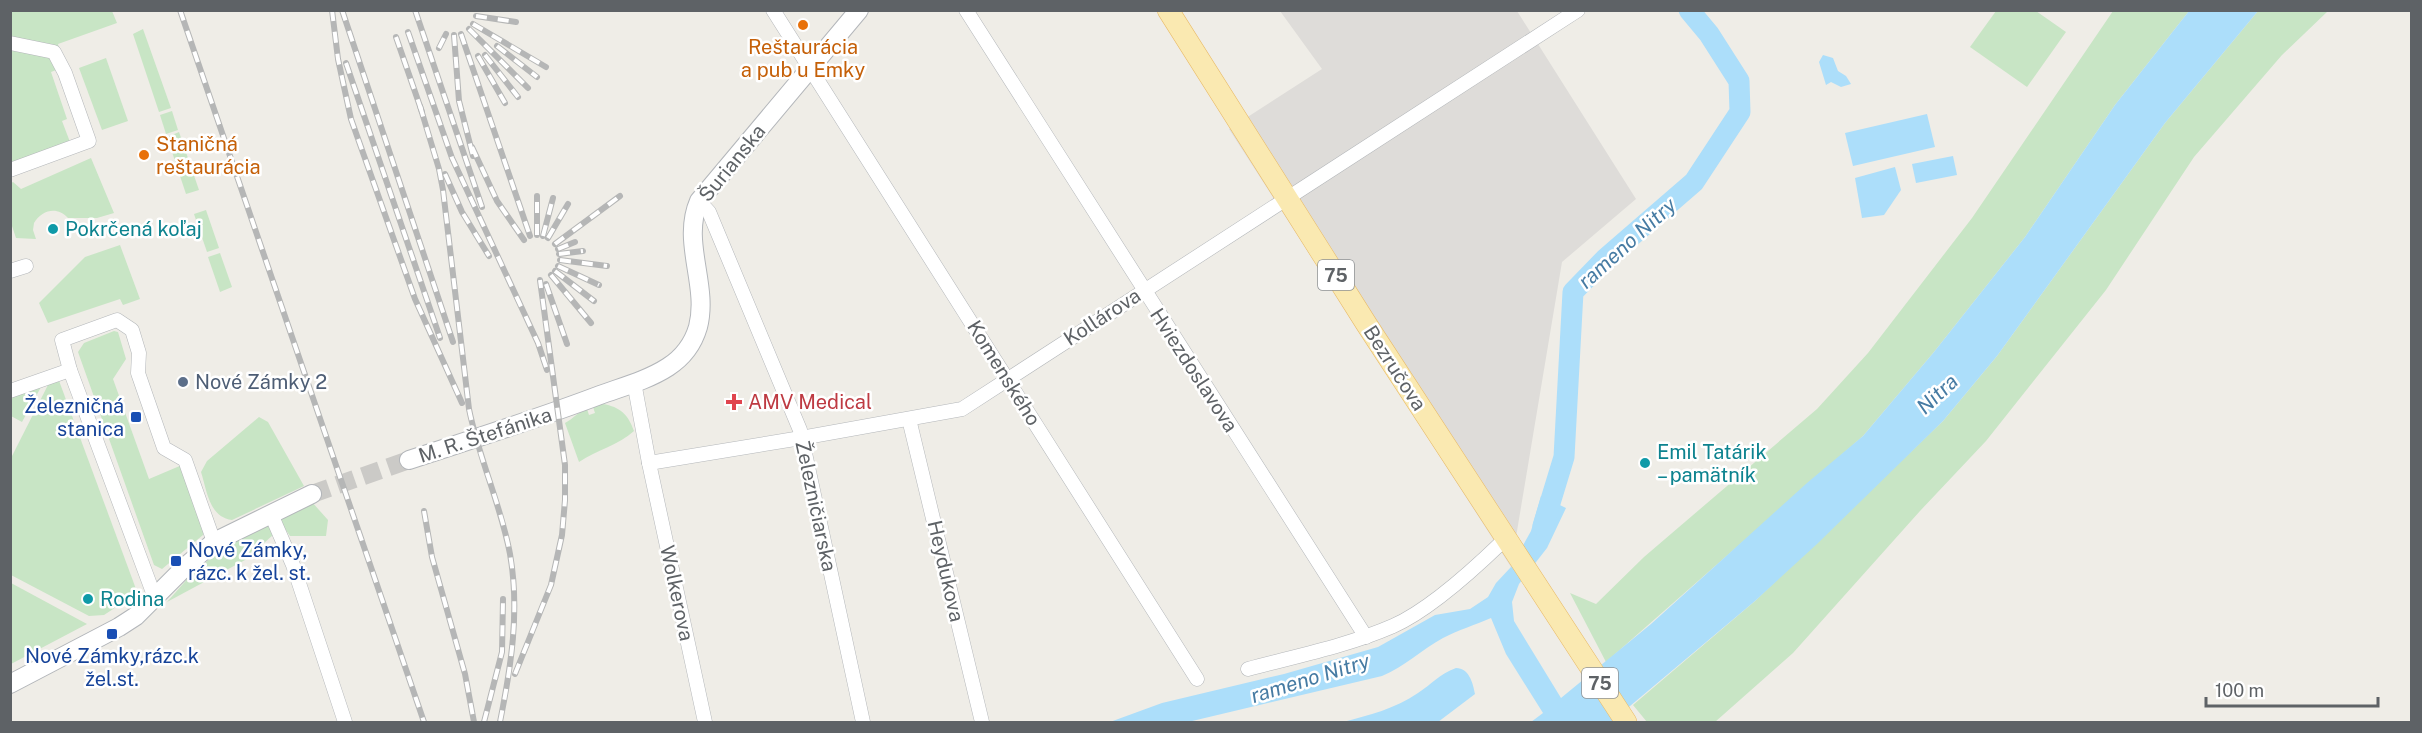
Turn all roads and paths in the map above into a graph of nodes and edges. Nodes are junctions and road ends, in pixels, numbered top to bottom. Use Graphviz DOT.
graph roads {
  1 [pos="773,10"];
  2 [pos="859,10"];
  3 [pos="966,10"];
  4 [pos="1168,10"];
  5 [pos="1578,10"];
  6 [pos="10,43"];
  7 [pos="810,67"];
  8 [pos="10,170"];
  9 [pos="1288,198"];
  10 [pos="699,201"];
  11 [pos="26,266"];
  12 [pos="10,271"];
  13 [pos="1143,291"];
  14 [pos="70,369"];
  15 [pos="1008,378"];
  16 [pos="634,382"];
  17 [pos="10,391"];
  18 [pos="562,409"];
  19 [pos="909,419"];
  20 [pos="801,438"];
  21 [pos="409,460"];
  22 [pos="650,463"];
  23 [pos="312,494"];
  24 [pos="272,514"];
  25 [pos="214,542"];
  26 [pos="1506,545"];
  27 [pos="155,598"];
  28 [pos="1366,637"];
  29 [pos="1248,669"];
  30 [pos="1197,679"];
  31 [pos="10,684"];
  32 [pos="345,723"];
  33 [pos="705,723"];
  34 [pos="863,723"];
  35 [pos="982,723"];
  36 [pos="1626,723"];
  1 -- 7 [label="street, Komenského"];
  2 -- 7 [label="street, Šurianska"];
  3 -- 13 [label="street, Hviezdoslavova"];
  4 -- 9 [label="main road, Bezručova / 75"];
  5 -- 9 [label="street, Kollárova"];
  6 -- 8 [label="street"];
  7 -- 10 [label="street, Šurianska"];
  7 -- 15 [label="street, Komenského"];
  9 -- 13 [label="street, Kollárova"];
  9 -- 26 [label="main road, Bezručova / 75"];
  10 -- 16 [label="street, Šurianska"];
  10 -- 20 [label="street, Železničiarska"];
  11 -- 12 [label="street"];
  13 -- 15 [label="street, Kollárova"];
  13 -- 28 [label="street, Hviezdoslavova"];
  14 -- 17 [label="street"];
  14 -- 25 [label="street"];
  14 -- 27 [label="street"];
  15 -- 19 [label="street, Kollárova"];
  15 -- 30 [label="street, Komenského"];
  16 -- 18 [label="street, Šurianska"];
  16 -- 22 [label="street"];
  18 -- 21 [label="street, M. R. Štefánika"];
  19 -- 20 [label="street, Kollárova"];
  19 -- 35 [label="street, Heydukova"];
  20 -- 22 [label="street, Kollárova"];
  20 -- 34 [label="street, Železničiarska"];
  22 -- 33 [label="street, Wolkerova"];
  23 -- 24 [label="street"];
  24 -- 25 [label="street"];
  24 -- 32 [label="street"];
  25 -- 27 [label="street"];
  26 -- 28 [label="street"];
  26 -- 36 [label="main road, Bezručova / 75"];
  27 -- 31 [label="street"];
  28 -- 29 [label="street"];
}
